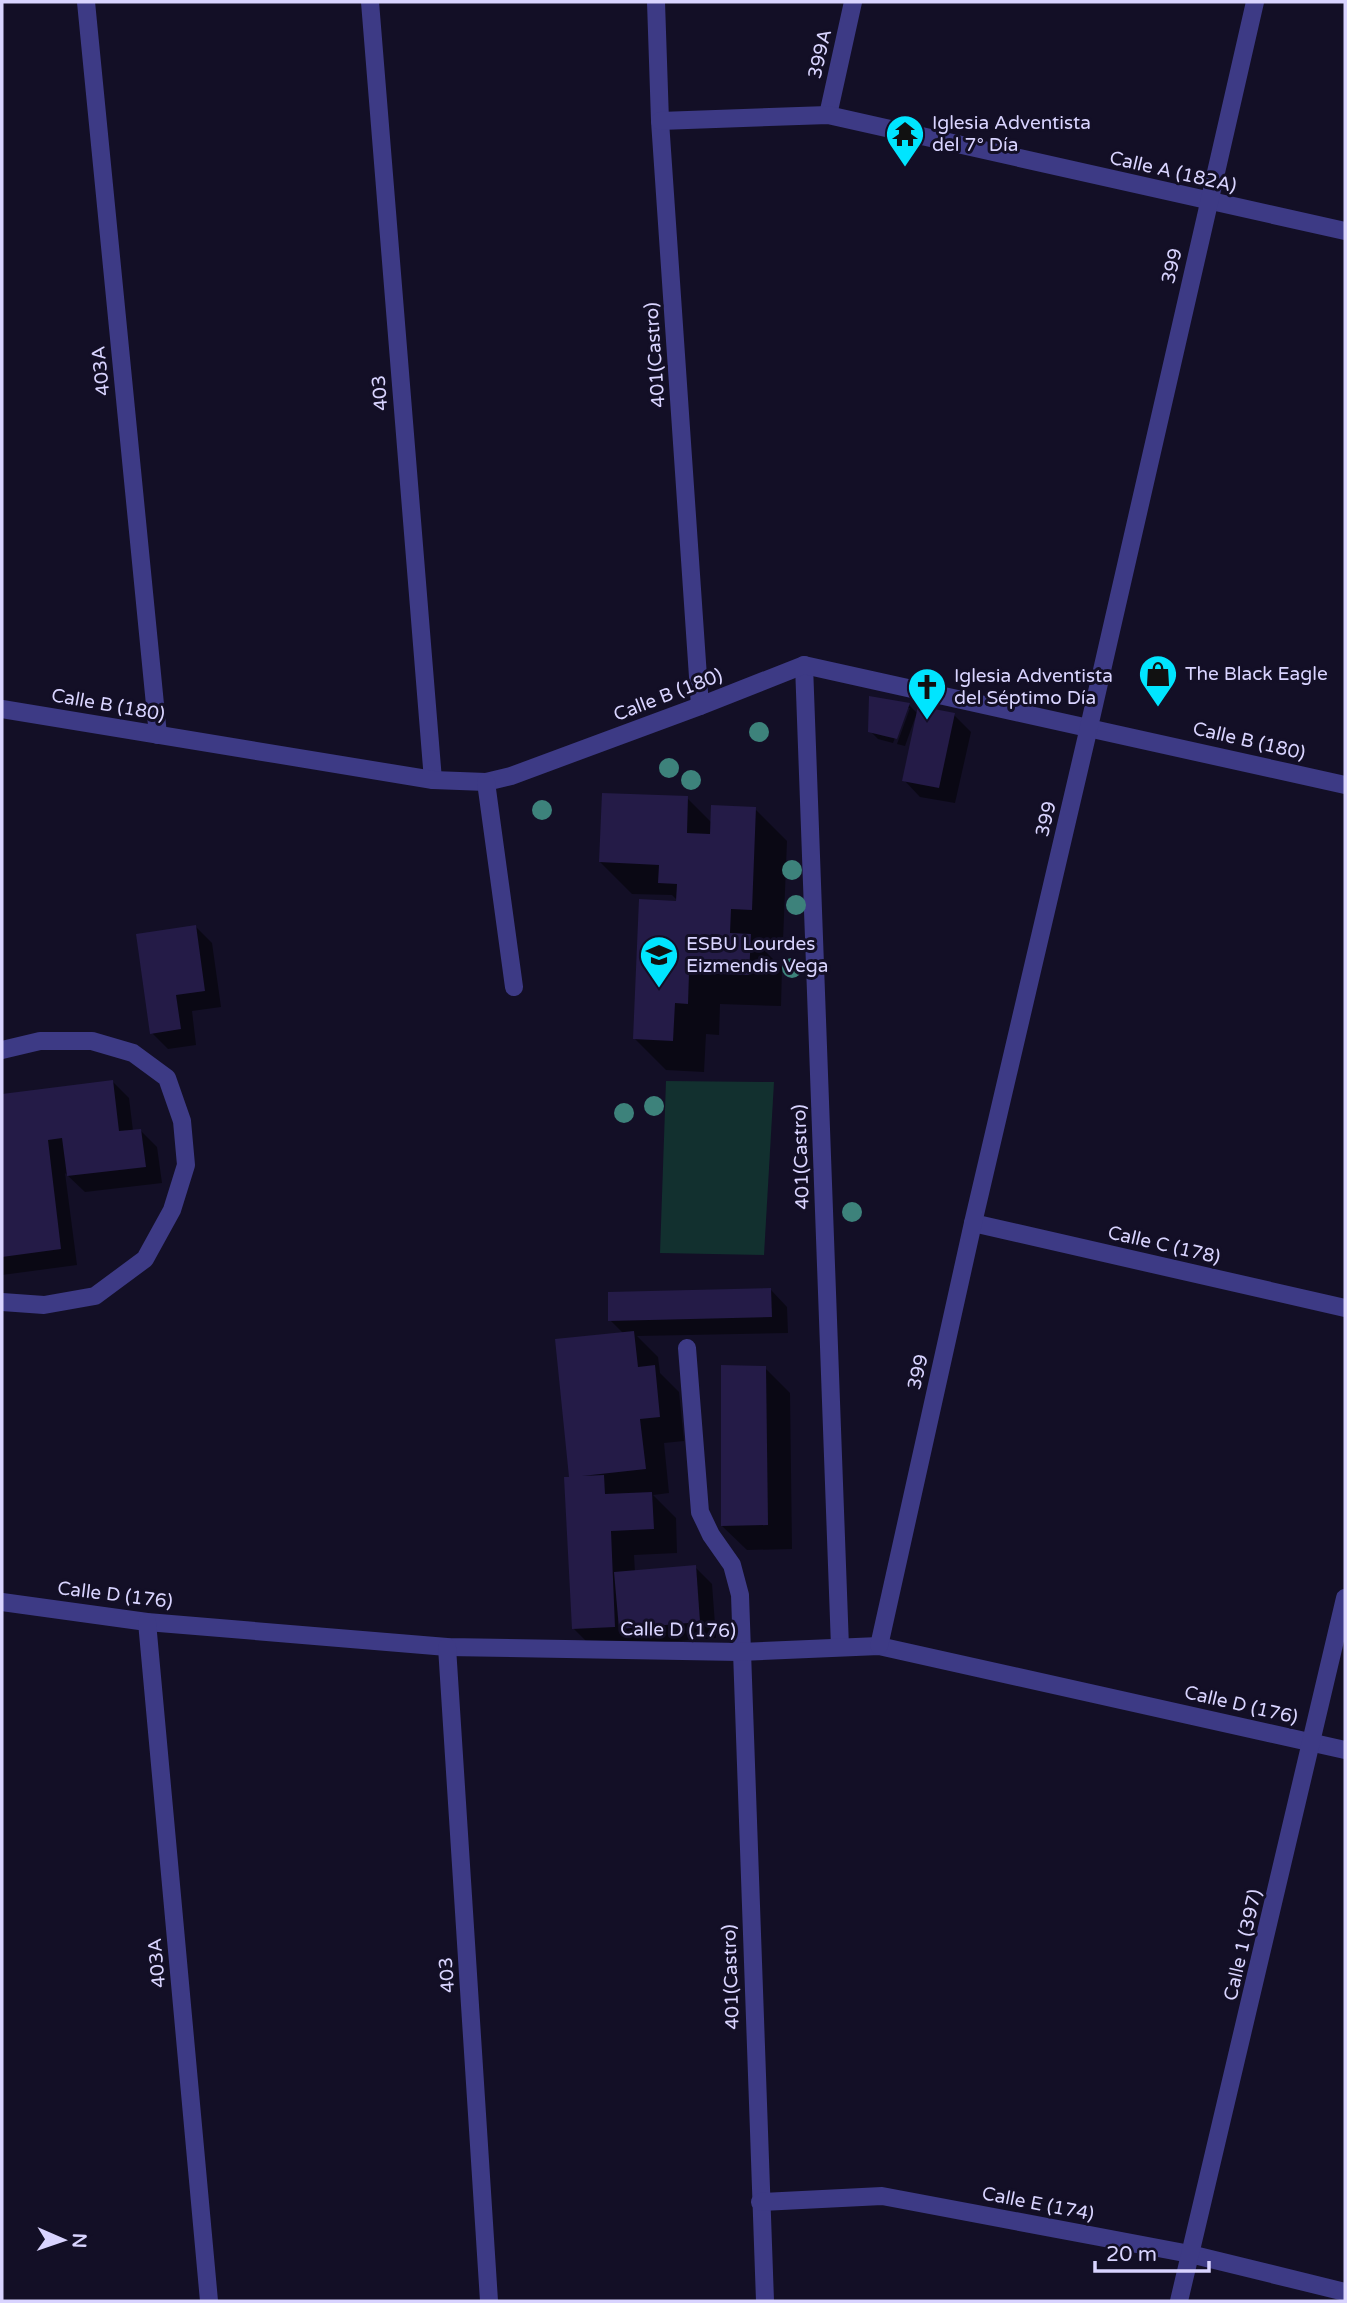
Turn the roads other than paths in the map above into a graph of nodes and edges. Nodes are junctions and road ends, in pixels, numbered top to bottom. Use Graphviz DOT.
graph roads {
  1 [pos="86,2"];
  2 [pos="370,2"];
  3 [pos="656,2"];
  4 [pos="853,2"];
  5 [pos="1255,2"];
  6 [pos="828,115"];
  7 [pos="660,121"];
  8 [pos="1208,201"];
  9 [pos="1345,231"];
  10 [pos="804,665"];
  11 [pos="700,706"];
  12 [pos="2,709"];
  13 [pos="1089,727"];
  14 [pos="158,735"];
  15 [pos="433,780"];
  16 [pos="486,782"];
  17 [pos="1345,785"];
  18 [pos="514,987"];
  19 [pos="2,1050"];
  20 [pos="973,1223"];
  21 [pos="2,1302"];
  22 [pos="1345,1308"];
  23 [pos="687,1348"];
  24 [pos="1345,1598"];
  25 [pos="2,1602"];
  26 [pos="147,1622"];
  27 [pos="879,1646"];
  28 [pos="447,1647"];
  29 [pos="840,1647"];
  30 [pos="740,1652"];
  31 [pos="1312,1743"];
  32 [pos="1345,1750"];
  33 [pos="760,2202"];
  34 [pos="1190,2254"];
  35 [pos="1345,2292"];
  36 [pos="209,2301"];
  37 [pos="489,2301"];
  38 [pos="765,2301"];
  39 [pos="1179,2301"];
  1 -- 14 [label="street, 403A"];
  2 -- 15 [label="street, 403"];
  3 -- 7 [label="street, 401(Castro)"];
  4 -- 6 [label="street, 399A"];
  5 -- 8 [label="street, 399"];
  6 -- 7 [label="street, Calle A (182A)"];
  6 -- 8 [label="street, Calle A (182A)"];
  7 -- 11 [label="street, 401(Castro)"];
  8 -- 9 [label="street, Calle A (182A)"];
  8 -- 13 [label="street, 399"];
  10 -- 11 [label="street, Calle B (180)"];
  10 -- 13 [label="street, Calle B (180)"];
  10 -- 29 [label="street, 401(Castro)"];
  11 -- 16 [label="street, Calle B (180)"];
  12 -- 14 [label="street, Calle B (180)"];
  13 -- 17 [label="street, Calle B (180)"];
  13 -- 20 [label="street, 399"];
  14 -- 15 [label="street, Calle B (180)"];
  15 -- 16 [label="street, Calle B (180)"];
  16 -- 18 [label="street"];
  19 -- 21 [label="street"];
  20 -- 22 [label="street, Calle C (178)"];
  20 -- 27 [label="street, 399"];
  23 -- 30 [label="street, 401(Castro)"];
  24 -- 31 [label="street, Calle 1 (397)"];
  25 -- 26 [label="street, Calle D (176)"];
  26 -- 28 [label="street, Calle D (176)"];
  26 -- 36 [label="street, 403A"];
  27 -- 29 [label="street, Calle D (176)"];
  27 -- 31 [label="street, Calle D (176)"];
  28 -- 30 [label="street, Calle D (176)"];
  28 -- 37 [label="street, 403"];
  29 -- 30 [label="street, Calle D (176)"];
  30 -- 33 [label="street, 401(Castro)"];
  31 -- 32 [label="street, Calle D (176)"];
  31 -- 34 [label="street, Calle 1 (397)"];
  33 -- 34 [label="street, Calle E (174)"];
  33 -- 38 [label="street, 401(Castro)"];
  34 -- 35 [label="street, Calle E (174)"];
  34 -- 39 [label="street, Calle 1 (397)"];
}
